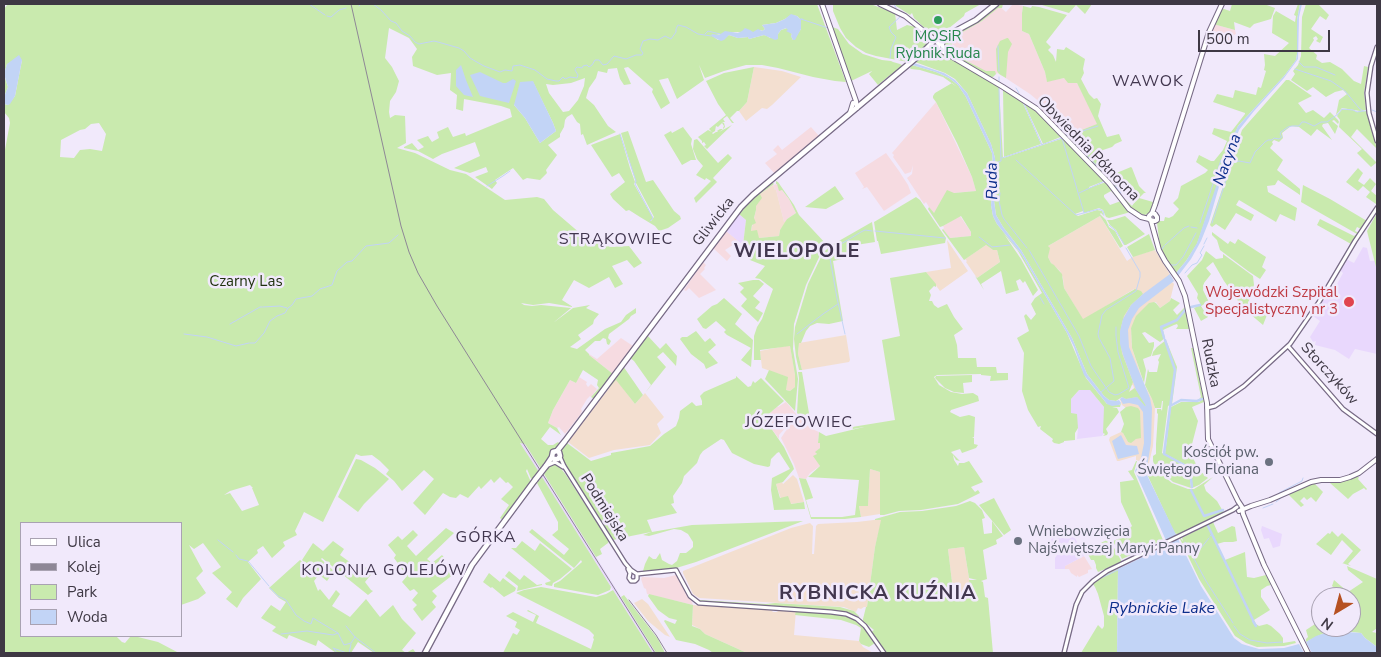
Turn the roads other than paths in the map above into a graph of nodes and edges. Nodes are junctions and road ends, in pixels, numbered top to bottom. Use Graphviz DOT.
graph roads {
  1 [pos="822,4"];
  2 [pos="880,4"];
  3 [pos="996,4"];
  4 [pos="1222,4"];
  5 [pos="928,35"];
  6 [pos="948,36"];
  7 [pos="935,44"];
  8 [pos="1377,47"];
  9 [pos="925,51"];
  10 [pos="947,54"];
  11 [pos="856,102"];
  12 [pos="849,115"];
  13 [pos="1377,141"];
  14 [pos="1377,208"];
  15 [pos="1152,218"];
  16 [pos="1288,346"];
  17 [pos="1295,353"];
  18 [pos="1279,354"];
  19 [pos="1208,408"];
  20 [pos="1377,434"];
  21 [pos="556,456"];
  22 [pos="1377,459"];
  23 [pos="546,466"];
  24 [pos="565,467"];
  25 [pos="1239,509"];
  26 [pos="425,653"];
  27 [pos="884,653"];
  28 [pos="1064,653"];
  29 [pos="1308,653"];
  1 -- 11 [label="main road"];
  2 -- 5 [label="main road, Obwiednia Północna"];
  3 -- 6 [label="main road, Gliwicka"];
  4 -- 15 [label="main road, Rudzka"];
  5 -- 6 [label="main road"];
  5 -- 7 [label="main road, Obwiednia Północna"];
  6 -- 7 [label="main road, Gliwicka"];
  6 -- 10 [label="main road"];
  7 -- 9 [label="main road, Gliwicka"];
  7 -- 10 [label="main road, Obwiednia Północna"];
  8 -- 13 [label="street"];
  9 -- 10 [label="main road"];
  9 -- 11 [label="main road, Gliwicka"];
  10 -- 15 [label="main road, Obwiednia Północna"];
  11 -- 12 [label="main road"];
  11 -- 12 [label="main road, Gliwicka"];
  12 -- 21 [label="main road, Gliwicka"];
  14 -- 16 [label="street"];
  15 -- 19 [label="main road, Rudzka"];
  16 -- 17 [label="street, Storczyków"];
  16 -- 18 [label="street"];
  17 -- 18 [label="street"];
  17 -- 20 [label="street, Storczyków"];
  18 -- 19 [label="street"];
  19 -- 25 [label="main road, Rudzka"];
  21 -- 23 [label="main road, Gliwicka"];
  21 -- 24 [label="street, Podmiejska"];
  22 -- 25 [label="main road"];
  23 -- 24 [label="street"];
  23 -- 26 [label="main road, Gliwicka, bridge"];
  24 -- 27 [label="street, Podmiejska"];
  25 -- 28 [label="street"];
  25 -- 29 [label="main road, Rudzka"];
}
